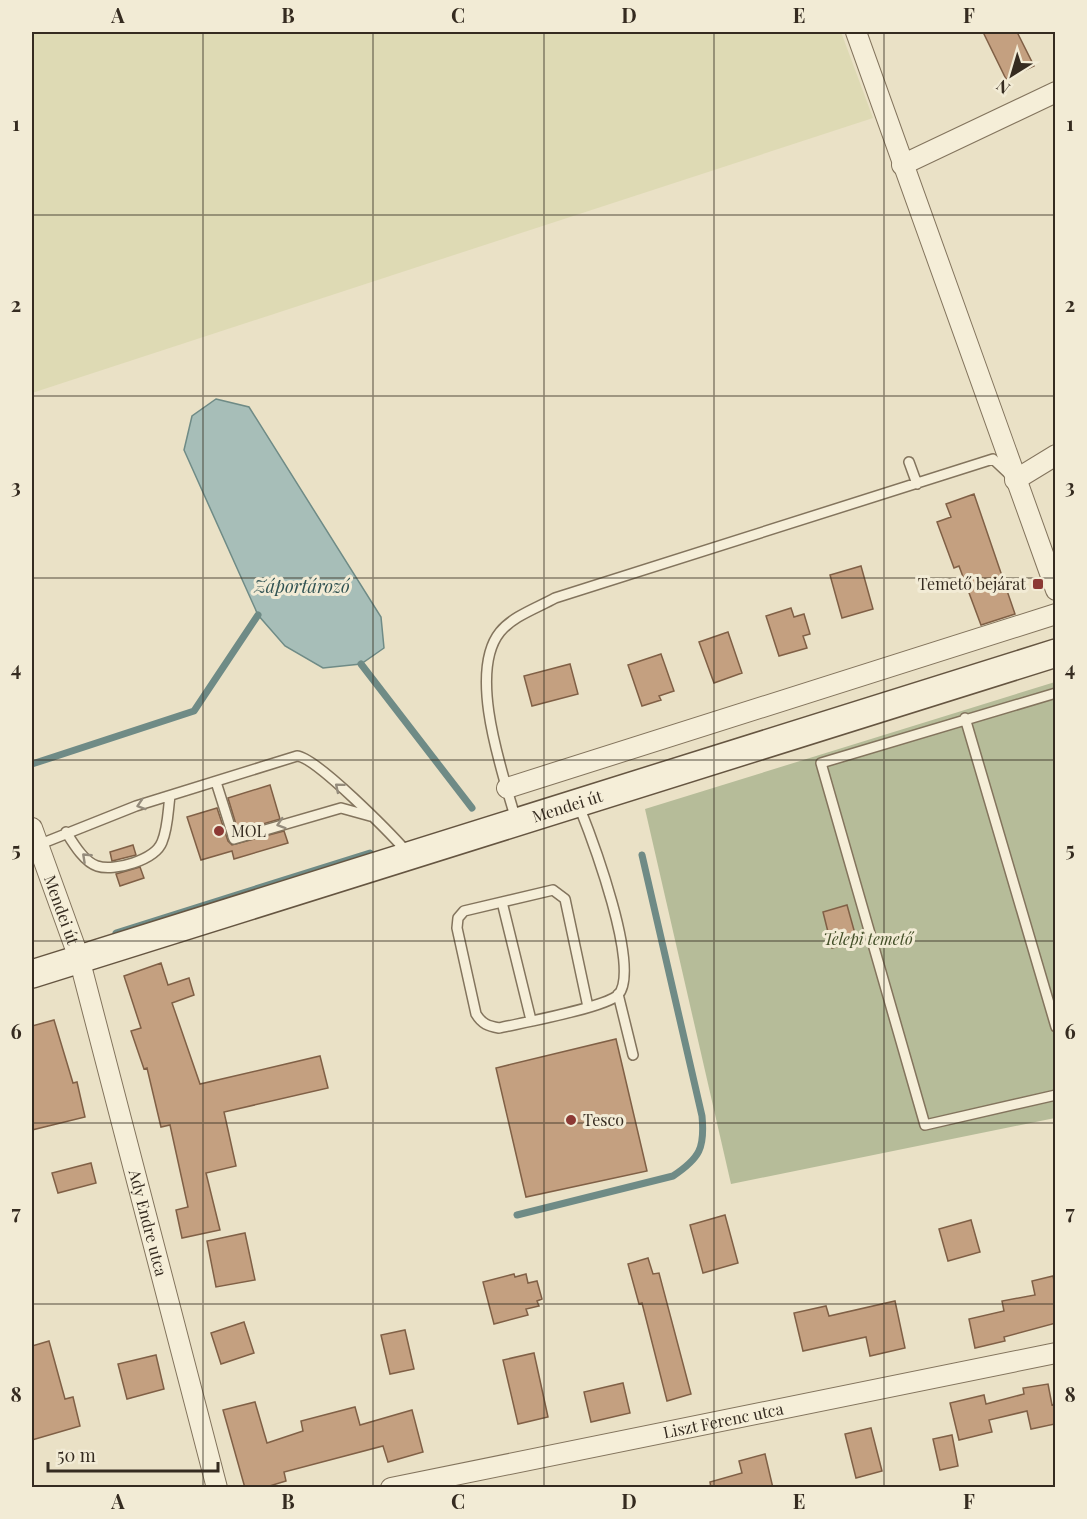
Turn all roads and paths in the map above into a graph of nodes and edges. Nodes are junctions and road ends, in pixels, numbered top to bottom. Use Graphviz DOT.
graph roads {
  1 [pos="856,32"];
  2 [pos="1056,92"];
  3 [pos="902,165"];
  4 [pos="1056,455"];
  5 [pos="909,462"];
  6 [pos="1015,480"];
  7 [pos="917,484"];
  8 [pos="1056,590"];
  9 [pos="1056,614"];
  10 [pos="1056,653"];
  11 [pos="1056,693"];
  12 [pos="965,718"];
  13 [pos="216,782"];
  14 [pos="507,788"];
  15 [pos="170,796"];
  16 [pos="578,804"];
  17 [pos="377,819"];
  18 [pos="516,822"];
  19 [pos="66,832"];
  20 [pos="34,837"];
  21 [pos="411,856"];
  22 [pos="502,902"];
  23 [pos="79,958"];
  24 [pos="32,974"];
  25 [pos="618,994"];
  26 [pos="588,1007"];
  27 [pos="531,1020"];
  28 [pos="1056,1027"];
  29 [pos="633,1056"];
  30 [pos="1056,1095"];
  31 [pos="1056,1353"];
  32 [pos="217,1488"];
  33 [pos="391,1488"];
  1 -- 3 [label="street"];
  2 -- 3 [label="street"];
  3 -- 6 [label="street"];
  4 -- 6 [label="street"];
  5 -- 7 [label="lane"];
  6 -- 7 [label="lane"];
  6 -- 8 [label="street"];
  7 -- 14 [label="lane"];
  9 -- 14 [label="street"];
  10 -- 16 [label="main road, Mendei út"];
  11 -- 12 [label="lane"];
  12 -- 28 [label="lane"];
  12 -- 30 [label="lane"];
  13 -- 15 [label="lane"];
  17 -- 13 [label="lane, one-way"];
  17 -- 13 [label="lane, one-way"];
  14 -- 18 [label="lane"];
  15 -- 19 [label="lane, one-way"];
  15 -- 19 [label="lane, one-way"];
  16 -- 18 [label="main road, Mendei út"];
  16 -- 25 [label="lane"];
  17 -- 21 [label="lane"];
  18 -- 21 [label="main road, Mendei út"];
  19 -- 20 [label="lane"];
  20 -- 23 [label="street, Mendei út"];
  21 -- 23 [label="main road, Mendei út"];
  22 -- 26 [label="lane"];
  22 -- 27 [label="lane"];
  22 -- 27 [label="lane"];
  23 -- 24 [label="main road, Mendei út"];
  23 -- 32 [label="street, Ady Endre utca"];
  25 -- 26 [label="lane"];
  25 -- 29 [label="lane"];
  26 -- 27 [label="lane"];
  31 -- 33 [label="street, Liszt Ferenc utca"];
}
